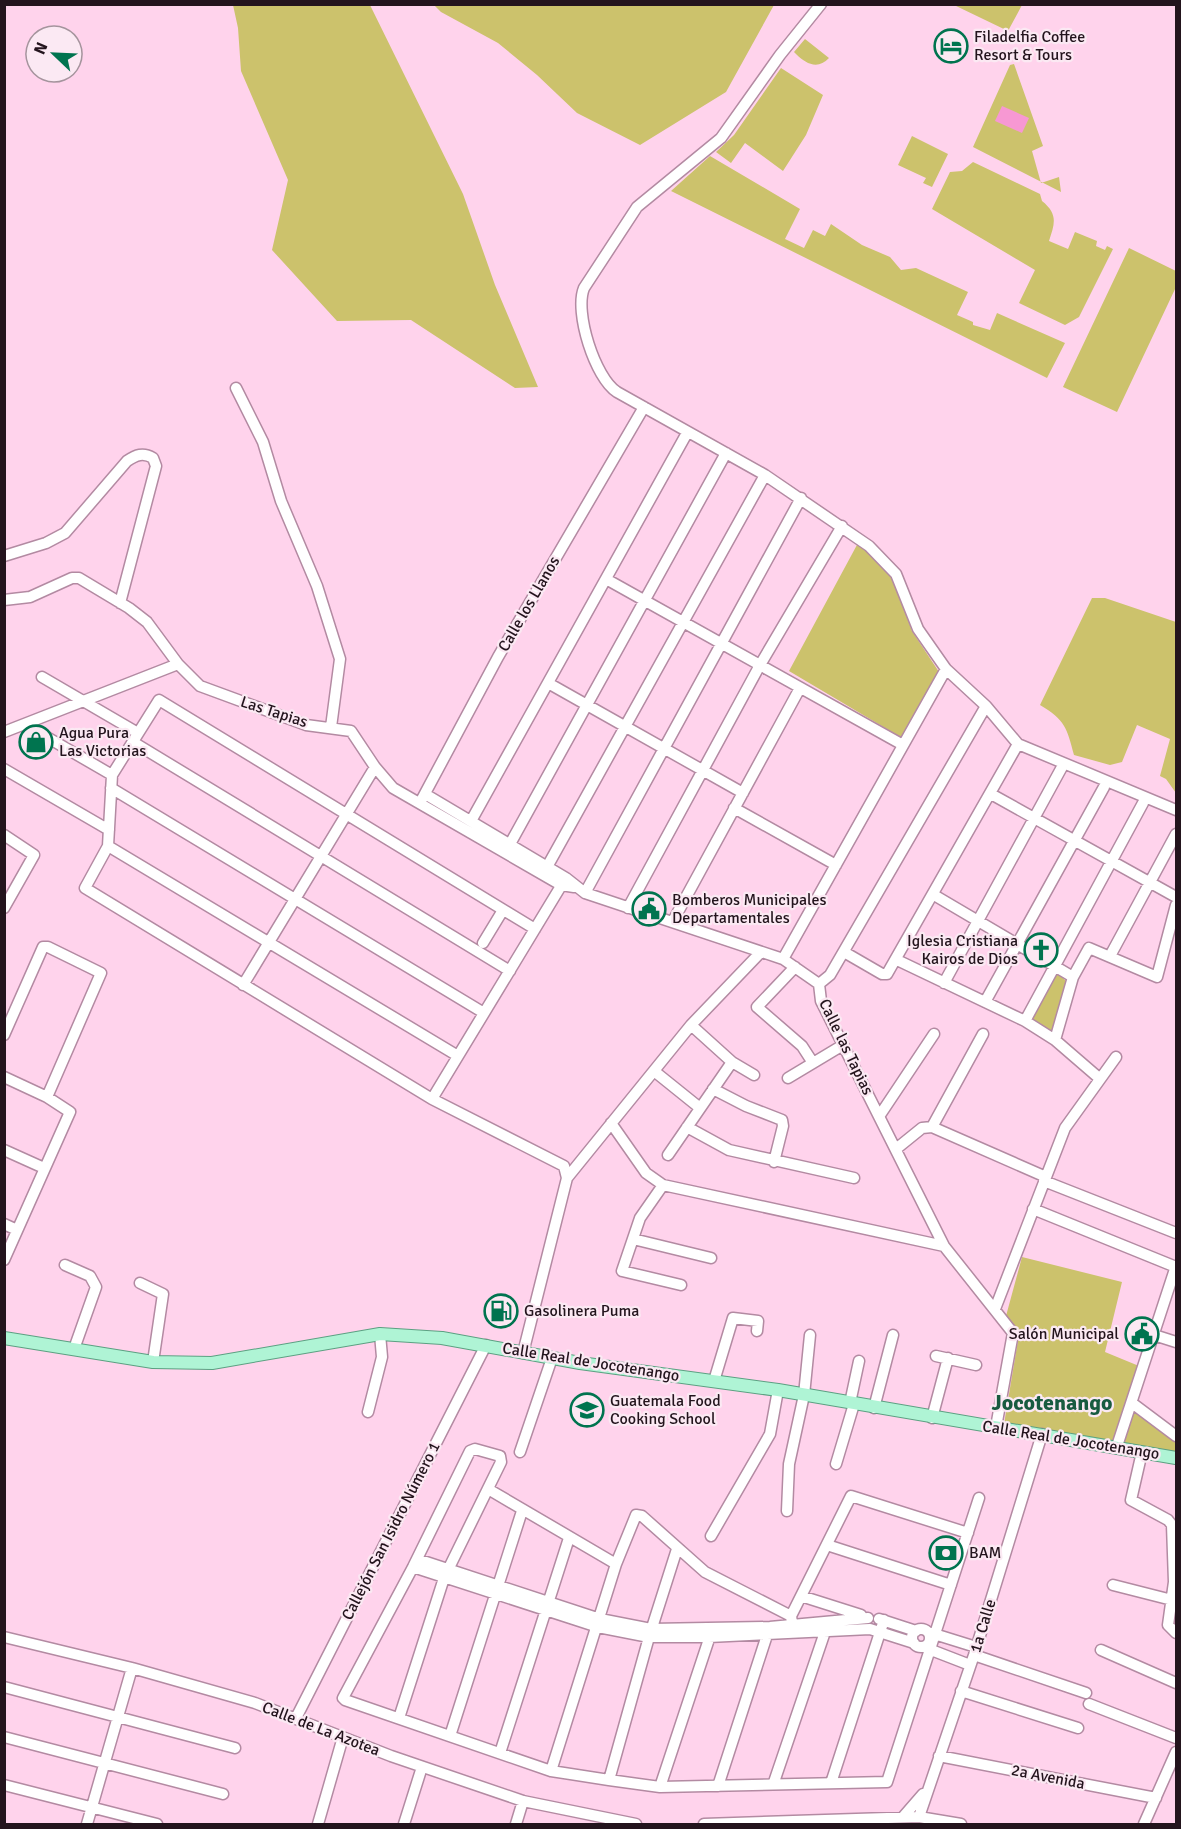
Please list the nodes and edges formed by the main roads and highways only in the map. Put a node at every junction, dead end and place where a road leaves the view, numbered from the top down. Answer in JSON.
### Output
{"nodes":[{"id":1,"x":4,"y":1338,"type":"edge"},
{"id":2,"x":1176,"y":1458,"type":"edge"}],
"edges":[{"from":1,"to":2,"type":"main road","name":"Calle Real de Jocotenango"}]}
